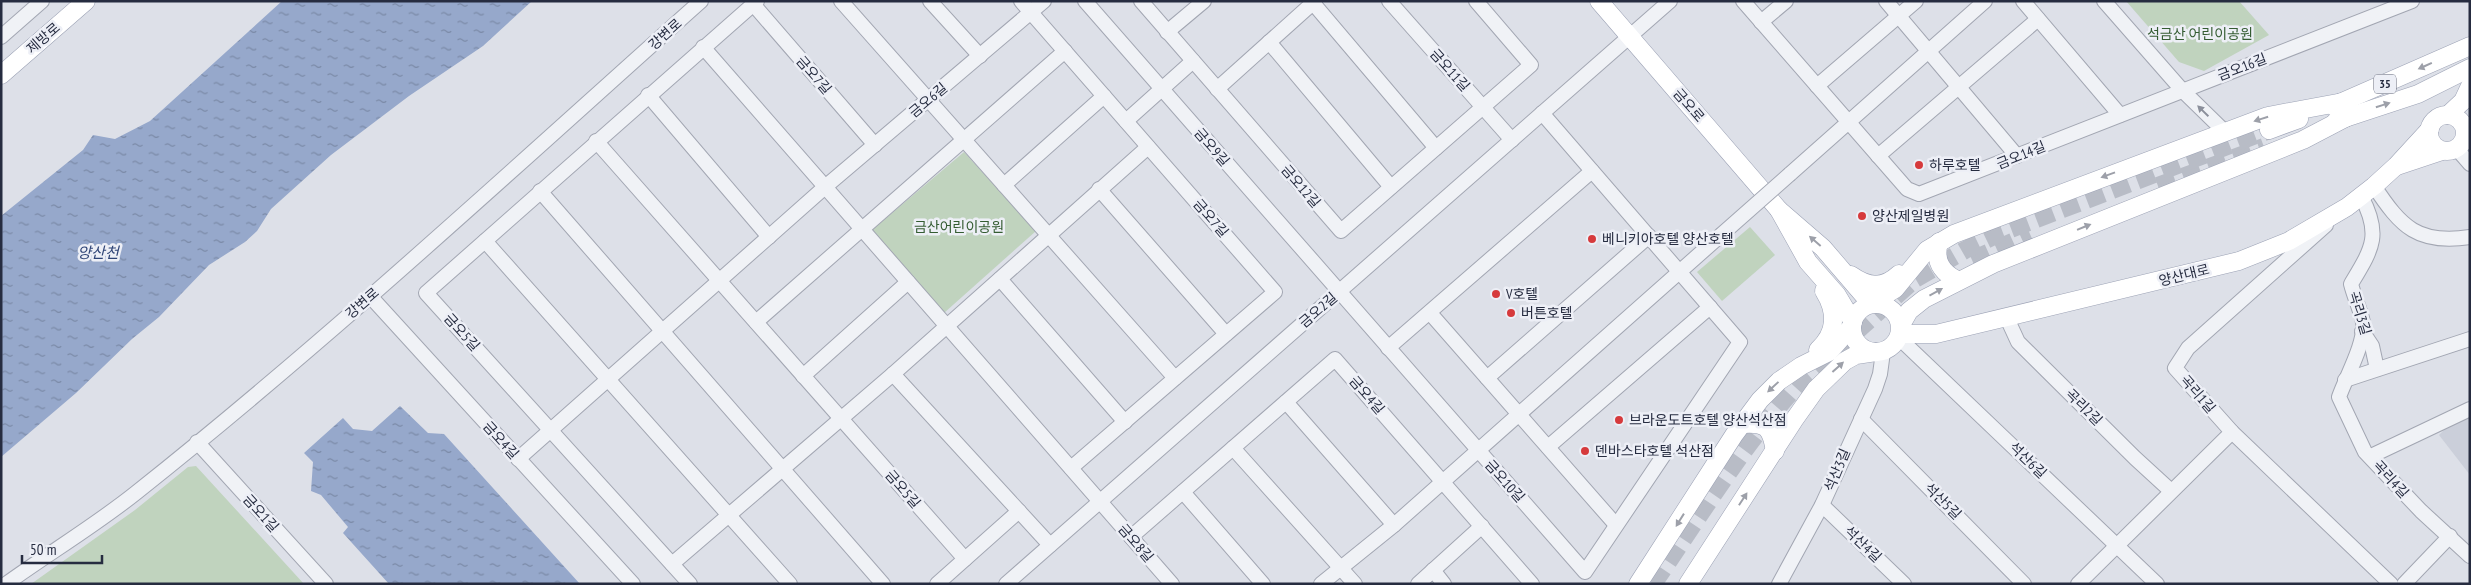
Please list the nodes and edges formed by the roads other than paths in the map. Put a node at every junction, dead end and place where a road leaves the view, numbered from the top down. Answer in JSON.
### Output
{"nodes":[{"id":1,"x":42,"y":1,"type":"edge"},
{"id":2,"x":86,"y":1,"type":"edge"},
{"id":3,"x":702,"y":1,"type":"edge"},
{"id":4,"x":841,"y":1,"type":"edge"},
{"id":5,"x":930,"y":1,"type":"edge"},
{"id":6,"x":1021,"y":1,"type":"edge"},
{"id":7,"x":1044,"y":1,"type":"edge"},
{"id":8,"x":1085,"y":1,"type":"edge"},
{"id":9,"x":1141,"y":1,"type":"edge"},
{"id":10,"x":1204,"y":1,"type":"edge"},
{"id":11,"x":1389,"y":1,"type":"edge"},
{"id":12,"x":1476,"y":1,"type":"edge"},
{"id":13,"x":1599,"y":1,"type":"edge"},
{"id":14,"x":1670,"y":1,"type":"edge"},
{"id":15,"x":1744,"y":1,"type":"edge"},
{"id":16,"x":1786,"y":1,"type":"edge"},
{"id":17,"x":1886,"y":1,"type":"edge"},
{"id":18,"x":1916,"y":1,"type":"edge"},
{"id":19,"x":1985,"y":1,"type":"edge"},
{"id":20,"x":2023,"y":1,"type":"edge"},
{"id":21,"x":2104,"y":1,"type":"edge"},
{"id":22,"x":2412,"y":1,"type":"edge"},
{"id":23,"x":1314,"y":2,"type":"edge"},
{"id":24,"x":755,"y":3,"type":"edge"},
{"id":25,"x":1031,"y":12,"type":"junction"},
{"id":26,"x":1898,"y":16,"type":"junction"},
{"id":27,"x":2038,"y":19,"type":"junction"},
{"id":28,"x":1761,"y":22,"type":"junction"},
{"id":29,"x":1168,"y":32,"type":"junction"},
{"id":30,"x":1629,"y":36,"type":"junction"},
{"id":31,"x":1,"y":37,"type":"edge"},
{"id":32,"x":1269,"y":42,"type":"junction"},
{"id":33,"x":2470,"y":46,"type":"edge"},
{"id":34,"x":702,"y":47,"type":"junction"},
{"id":35,"x":1065,"y":51,"type":"junction"},
{"id":36,"x":1928,"y":51,"type":"junction"},
{"id":37,"x":980,"y":56,"type":"junction"},
{"id":38,"x":1193,"y":61,"type":"junction"},
{"id":39,"x":2470,"y":68,"type":"edge"},
{"id":40,"x":1,"y":75,"type":"edge"},
{"id":41,"x":1817,"y":86,"type":"junction"},
{"id":42,"x":2470,"y":86,"type":"edge"},
{"id":43,"x":1958,"y":87,"type":"junction"},
{"id":44,"x":1162,"y":89,"type":"junction"},
{"id":45,"x":1217,"y":89,"type":"junction"},
{"id":46,"x":2182,"y":90,"type":"junction"},
{"id":47,"x":2418,"y":94,"type":"junction"},
{"id":48,"x":648,"y":95,"type":"junction"},
{"id":49,"x":1104,"y":96,"type":"junction"},
{"id":50,"x":928,"y":100,"type":"junction"},
{"id":51,"x":1483,"y":107,"type":"junction"},
{"id":52,"x":2345,"y":110,"type":"junction"},
{"id":53,"x":1542,"y":113,"type":"junction"},
{"id":54,"x":2120,"y":115,"type":"junction"},
{"id":55,"x":1126,"y":121,"type":"junction"},
{"id":56,"x":2438,"y":121,"type":"junction"},
{"id":57,"x":1848,"y":122,"type":"junction"},
{"id":58,"x":2224,"y":131,"type":"junction"},
{"id":59,"x":2272,"y":137,"type":"tunnel mouth"},
{"id":60,"x":964,"y":140,"type":"junction"},
{"id":61,"x":1512,"y":140,"type":"junction"},
{"id":62,"x":2459,"y":140,"type":"edge"},
{"id":63,"x":596,"y":141,"type":"junction"},
{"id":64,"x":875,"y":145,"type":"junction"},
{"id":65,"x":1148,"y":147,"type":"junction"},
{"id":66,"x":1436,"y":148,"type":"junction"},
{"id":67,"x":1878,"y":156,"type":"junction"},
{"id":68,"x":2017,"y":156,"type":"junction"},
{"id":69,"x":2470,"y":164,"type":"edge"},
{"id":70,"x":2396,"y":166,"type":"junction"},
{"id":71,"x":1592,"y":171,"type":"junction"},
{"id":72,"x":1004,"y":185,"type":"junction"},
{"id":73,"x":825,"y":187,"type":"junction"},
{"id":74,"x":1391,"y":187,"type":"junction"},
{"id":75,"x":1099,"y":189,"type":"junction"},
{"id":76,"x":540,"y":191,"type":"junction"},
{"id":77,"x":2367,"y":191,"type":"junction"},
{"id":78,"x":2347,"y":207,"type":"junction"},
{"id":79,"x":1779,"y":210,"type":"junction"},
{"id":80,"x":863,"y":230,"type":"junction"},
{"id":81,"x":1048,"y":235,"type":"junction"},
{"id":82,"x":1649,"y":236,"type":"junction"},
{"id":83,"x":769,"y":237,"type":"junction"},
{"id":84,"x":2470,"y":237,"type":"edge"},
{"id":85,"x":485,"y":240,"type":"junction"},
{"id":86,"x":1933,"y":246,"type":"junction"},
{"id":87,"x":1808,"y":262,"type":"junction"},
{"id":88,"x":1838,"y":266,"type":"junction"},
{"id":89,"x":1678,"y":271,"type":"junction"},
{"id":90,"x":1000,"y":279,"type":"junction"},
{"id":91,"x":1957,"y":280,"type":"junction"},
{"id":92,"x":720,"y":281,"type":"junction"},
{"id":93,"x":908,"y":282,"type":"junction"},
{"id":94,"x":1338,"y":292,"type":"junction"},
{"id":95,"x":370,"y":296,"type":"junction"},
{"id":96,"x":1872,"y":303,"type":"junction"},
{"id":97,"x":1710,"y":308,"type":"junction"},
{"id":98,"x":1430,"y":312,"type":"junction"},
{"id":99,"x":2006,"y":316,"type":"junction"},
{"id":100,"x":756,"y":322,"type":"junction"},
{"id":101,"x":1852,"y":324,"type":"junction"},
{"id":102,"x":946,"y":325,"type":"junction"},
{"id":103,"x":662,"y":331,"type":"junction"},
{"id":104,"x":2362,"y":331,"type":"junction"},
{"id":105,"x":1900,"y":332,"type":"junction"},
{"id":106,"x":1226,"y":334,"type":"junction"},
{"id":107,"x":2470,"y":339,"type":"edge"},
{"id":108,"x":1388,"y":348,"type":"junction"},
{"id":109,"x":1879,"y":352,"type":"junction"},
{"id":110,"x":1801,"y":366,"type":"junction"},
{"id":111,"x":2377,"y":369,"type":"junction"},
{"id":112,"x":893,"y":374,"type":"junction"},
{"id":113,"x":804,"y":376,"type":"junction"},
{"id":114,"x":1175,"y":378,"type":"junction"},
{"id":115,"x":1487,"y":378,"type":"junction"},
{"id":116,"x":608,"y":379,"type":"junction"},
{"id":117,"x":2345,"y":380,"type":"junction"},
{"id":118,"x":1286,"y":402,"type":"junction"},
{"id":119,"x":2470,"y":409,"type":"edge"},
{"id":120,"x":1518,"y":413,"type":"junction"},
{"id":121,"x":841,"y":418,"type":"junction"},
{"id":122,"x":1861,"y":419,"type":"junction"},
{"id":123,"x":1125,"y":422,"type":"junction"},
{"id":124,"x":1742,"y":424,"type":"junction"},
{"id":125,"x":550,"y":429,"type":"junction"},
{"id":126,"x":2232,"y":432,"type":"junction"},
{"id":127,"x":197,"y":442,"type":"junction"},
{"id":128,"x":1548,"y":447,"type":"junction"},
{"id":129,"x":1233,"y":448,"type":"junction"},
{"id":130,"x":1477,"y":450,"type":"junction"},
{"id":131,"x":1775,"y":451,"type":"junction"},
{"id":132,"x":2371,"y":456,"type":"junction"},
{"id":133,"x":518,"y":459,"type":"junction"},
{"id":134,"x":1071,"y":468,"type":"junction"},
{"id":135,"x":782,"y":469,"type":"junction"},
{"id":136,"x":1442,"y":481,"type":"junction"},
{"id":137,"x":2172,"y":491,"type":"junction"},
{"id":138,"x":1183,"y":492,"type":"junction"},
{"id":139,"x":1100,"y":501,"type":"junction"},
{"id":140,"x":1822,"y":505,"type":"junction"},
{"id":141,"x":1019,"y":511,"type":"junction"},
{"id":142,"x":729,"y":514,"type":"junction"},
{"id":143,"x":1394,"y":525,"type":"junction"},
{"id":144,"x":1616,"y":525,"type":"junction"},
{"id":145,"x":1482,"y":526,"type":"junction"},
{"id":146,"x":2450,"y":536,"type":"junction"},
{"id":147,"x":1131,"y":537,"type":"junction"},
{"id":148,"x":2116,"y":544,"type":"junction"},
{"id":149,"x":1050,"y":545,"type":"junction"},
{"id":150,"x":2470,"y":556,"type":"edge"},
{"id":151,"x":965,"y":559,"type":"junction"},
{"id":152,"x":672,"y":564,"type":"junction"},
{"id":153,"x":1340,"y":567,"type":"junction"},
{"id":154,"x":1433,"y":570,"type":"junction"},
{"id":155,"x":1896,"y":581,"type":"edge"},
{"id":156,"x":6,"y":584,"type":"edge"},
{"id":157,"x":326,"y":584,"type":"edge"},
{"id":158,"x":632,"y":584,"type":"edge"},
{"id":159,"x":690,"y":584,"type":"edge"},
{"id":160,"x":790,"y":584,"type":"edge"},
{"id":161,"x":883,"y":584,"type":"edge"},
{"id":162,"x":937,"y":584,"type":"edge"},
{"id":163,"x":1006,"y":584,"type":"edge"},
{"id":164,"x":1172,"y":584,"type":"edge"},
{"id":165,"x":1262,"y":584,"type":"edge"},
{"id":166,"x":1321,"y":584,"type":"edge"},
{"id":167,"x":1355,"y":584,"type":"edge"},
{"id":168,"x":1418,"y":584,"type":"edge"},
{"id":169,"x":1444,"y":584,"type":"edge"},
{"id":170,"x":1532,"y":584,"type":"edge"},
{"id":171,"x":1638,"y":584,"type":"edge"},
{"id":172,"x":1688,"y":584,"type":"edge"},
{"id":173,"x":1779,"y":584,"type":"edge"},
{"id":174,"x":2024,"y":584,"type":"edge"},
{"id":175,"x":2078,"y":584,"type":"edge"},
{"id":176,"x":2157,"y":584,"type":"edge"},
{"id":177,"x":2391,"y":584,"type":"edge"},
{"id":178,"x":2404,"y":584,"type":"edge"}],
"edges":[{"from":1,"to":31,"type":"street"},
{"from":2,"to":40,"type":"main road","name":"제방로"},
{"from":3,"to":95,"type":"street","name":"강변로"},
{"from":4,"to":50,"type":"street"},
{"from":5,"to":37,"type":"street"},
{"from":6,"to":25,"type":"street","name":"금오7길"},
{"from":7,"to":25,"type":"street","name":"금오6길"},
{"from":8,"to":44,"type":"street","name":"금오9길"},
{"from":9,"to":29,"type":"street","name":"금오12길"},
{"from":10,"to":29,"type":"street"},
{"from":11,"to":51,"type":"street","name":"금오11길"},
{"from":12,"to":51,"type":"street","name":"금오12길"},
{"from":13,"to":30,"type":"main road","name":"금오로"},
{"from":14,"to":30,"type":"street","name":"금오2길"},
{"from":15,"to":28,"type":"street","name":"금오14길"},
{"from":16,"to":28,"type":"street"},
{"from":17,"to":26,"type":"street"},
{"from":18,"to":26,"type":"street"},
{"from":19,"to":36,"type":"street"},
{"from":20,"to":27,"type":"street"},
{"from":21,"to":46,"type":"street"},
{"from":22,"to":46,"type":"street","name":"금오16길"},
{"from":23,"to":32,"type":"street"},
{"from":23,"to":66,"type":"street"},
{"from":24,"to":34,"type":"street","name":"금오7길"},
{"from":24,"to":64,"type":"street","name":"금오7길"},
{"from":25,"to":35,"type":"street","name":"금오7길"},
{"from":25,"to":37,"type":"street","name":"금오6길"},
{"from":26,"to":36,"type":"street"},
{"from":26,"to":41,"type":"street"},
{"from":27,"to":43,"type":"street"},
{"from":27,"to":54,"type":"street"},
{"from":28,"to":41,"type":"street","name":"금오14길"},
{"from":29,"to":38,"type":"street","name":"금오12길"},
{"from":30,"to":53,"type":"street","name":"금오2길"},
{"from":30,"to":79,"type":"main road","name":"금오로"},
{"from":32,"to":45,"type":"street"},
{"from":32,"to":74,"type":"street"},
{"from":33,"to":52,"type":"main road","number":"35","one_way":true},
{"from":34,"to":48,"type":"street","name":"금오5길"},
{"from":34,"to":73,"type":"street"},
{"from":35,"to":49,"type":"street","name":"금오7길"},
{"from":35,"to":60,"type":"street"},
{"from":36,"to":43,"type":"street"},
{"from":36,"to":57,"type":"street"},
{"from":37,"to":50,"type":"street","name":"금오6길"},
{"from":38,"to":44,"type":"street"},
{"from":38,"to":45,"type":"street","name":"금오12길"},
{"from":39,"to":47,"type":"main road","number":"35"},
{"from":41,"to":57,"type":"street","name":"금오14길"},
{"from":42,"to":56,"type":"main road","name":"양산대로"},
{"from":43,"to":67,"type":"street"},
{"from":43,"to":68,"type":"street"},
{"from":44,"to":55,"type":"street"},
{"from":44,"to":94,"type":"street","name":"금오9길"},
{"from":45,"to":74,"type":"street","name":"금오12길"},
{"from":46,"to":54,"type":"street","name":"금오14길"},
{"from":58,"to":46,"type":"street","one_way":true},
{"from":52,"to":47,"type":"main road","number":"35","one_way":true},
{"from":47,"to":56,"type":"main road"},
{"from":48,"to":63,"type":"street","name":"금오5길"},
{"from":48,"to":83,"type":"street"},
{"from":49,"to":55,"type":"street","name":"금오7길"},
{"from":49,"to":72,"type":"street"},
{"from":50,"to":60,"type":"street"},
{"from":50,"to":64,"type":"street","name":"금오6길"},
{"from":51,"to":61,"type":"street","name":"금오11길"},
{"from":51,"to":66,"type":"street","name":"금오12길"},
{"from":52,"to":58,"type":"main road","one_way":true},
{"from":52,"to":59,"type":"main road","number":"35"},
{"from":91,"to":52,"type":"main road","one_way":true},
{"from":53,"to":61,"type":"street","name":"금오2길"},
{"from":53,"to":71,"type":"street","name":"금오10길"},
{"from":54,"to":68,"type":"street","name":"금오14길"},
{"from":55,"to":65,"type":"street","name":"금오7길"},
{"from":56,"to":62,"type":"main road"},
{"from":56,"to":62,"type":"main road"},
{"from":56,"to":70,"type":"main road","name":"양산대로"},
{"from":57,"to":67,"type":"street","name":"금오14길"},
{"from":57,"to":89,"type":"street","bridge":true},
{"from":58,"to":86,"type":"main road","one_way":true},
{"from":60,"to":72,"type":"street"},
{"from":60,"to":80,"type":"street"},
{"from":61,"to":94,"type":"street","name":"금오2길"},
{"from":62,"to":69,"type":"street"},
{"from":62,"to":70,"type":"main road"},
{"from":63,"to":76,"type":"street","name":"금오5길"},
{"from":63,"to":92,"type":"street","name":"금오5길"},
{"from":64,"to":73,"type":"street","name":"금오6길"},
{"from":65,"to":75,"type":"street"},
{"from":65,"to":106,"type":"street","name":"금오7길"},
{"from":66,"to":74,"type":"street","name":"금오12길"},
{"from":67,"to":68,"type":"street","name":"금오14길"},
{"from":70,"to":77,"type":"main road","name":"양산대로"},
{"from":71,"to":82,"type":"street","name":"금오10길"},
{"from":71,"to":98,"type":"street"},
{"from":72,"to":81,"type":"street"},
{"from":73,"to":80,"type":"street"},
{"from":73,"to":83,"type":"street"},
{"from":75,"to":81,"type":"street"},
{"from":75,"to":106,"type":"street"},
{"from":76,"to":85,"type":"street","name":"금오5길"},
{"from":76,"to":103,"type":"street"},
{"from":77,"to":78,"type":"main road","name":"양산대로"},
{"from":77,"to":84,"type":"street"},
{"from":77,"to":104,"type":"street","name":"곡리3길"},
{"from":78,"to":99,"type":"main road","name":"양산대로"},
{"from":78,"to":126,"type":"street","name":"곡리1길"},
{"from":79,"to":87,"type":"main road","name":"금오로"},
{"from":88,"to":79,"type":"main road","name":"금오로","one_way":true},
{"from":80,"to":93,"type":"street"},
{"from":80,"to":100,"type":"street"},
{"from":81,"to":90,"type":"street"},
{"from":81,"to":114,"type":"street"},
{"from":82,"to":89,"type":"street","name":"금오10길"},
{"from":82,"to":115,"type":"street"},
{"from":83,"to":92,"type":"street"},
{"from":85,"to":116,"type":"street"},
{"from":85,"to":125,"type":"street","name":"금오5길"},
{"from":86,"to":88,"type":"main road"},
{"from":86,"to":91,"type":"main road"},
{"from":86,"to":96,"type":"main road"},
{"from":87,"to":101,"type":"main road","name":"금오로"},
{"from":87,"to":110,"type":"main road"},
{"from":88,"to":96,"type":"main road","name":"금오로"},
{"from":89,"to":97,"type":"street","name":"금오10길"},
{"from":89,"to":120,"type":"street"},
{"from":90,"to":102,"type":"street"},
{"from":90,"to":123,"type":"street"},
{"from":105,"to":91,"type":"main road","one_way":true},
{"from":92,"to":100,"type":"street","name":"금오5길"},
{"from":92,"to":103,"type":"street"},
{"from":93,"to":102,"type":"street"},
{"from":93,"to":113,"type":"street"},
{"from":94,"to":108,"type":"street","name":"금오10길"},
{"from":94,"to":139,"type":"street","name":"금오2길"},
{"from":95,"to":127,"type":"street","name":"강변로"},
{"from":95,"to":133,"type":"street","name":"금오4길"},
{"from":96,"to":101,"type":"main road"},
{"from":96,"to":105,"type":"main road"},
{"from":97,"to":128,"type":"street"},
{"from":97,"to":144,"type":"street","name":"금오10길"},
{"from":98,"to":108,"type":"street"},
{"from":98,"to":115,"type":"street"},
{"from":99,"to":105,"type":"main road","name":"양산대로"},
{"from":99,"to":137,"type":"street","name":"곡리2길"},
{"from":100,"to":113,"type":"street","name":"금오5길"},
{"from":101,"to":109,"type":"main road"},
{"from":101,"to":110,"type":"main road"},
{"from":102,"to":112,"type":"street"},
{"from":102,"to":134,"type":"street"},
{"from":103,"to":116,"type":"street"},
{"from":103,"to":135,"type":"street"},
{"from":104,"to":111,"type":"street","name":"곡리3길"},
{"from":104,"to":117,"type":"street"},
{"from":105,"to":109,"type":"main road"},
{"from":105,"to":148,"type":"street","name":"석산6길"},
{"from":106,"to":114,"type":"street","name":"금오7길"},
{"from":107,"to":111,"type":"street"},
{"from":108,"to":130,"type":"street","name":"금오10길"},
{"from":109,"to":122,"type":"street","name":"석산3길"},
{"from":131,"to":109,"type":"main road","one_way":true},
{"from":110,"to":124,"type":"main road","one_way":true},
{"from":111,"to":117,"type":"street"},
{"from":112,"to":121,"type":"street"},
{"from":112,"to":141,"type":"street"},
{"from":113,"to":121,"type":"street","name":"금오5길"},
{"from":114,"to":123,"type":"street","name":"금오7길"},
{"from":115,"to":120,"type":"street"},
{"from":116,"to":125,"type":"street"},
{"from":116,"to":142,"type":"street"},
{"from":117,"to":132,"type":"street"},
{"from":118,"to":129,"type":"street","name":"금오4길"},
{"from":118,"to":136,"type":"street","name":"금오4길"},
{"from":118,"to":143,"type":"street"},
{"from":119,"to":132,"type":"street","name":"곡리4길"},
{"from":120,"to":128,"type":"street"},
{"from":120,"to":130,"type":"street"},
{"from":121,"to":135,"type":"street"},
{"from":121,"to":151,"type":"street","name":"금오5길"},
{"from":122,"to":140,"type":"street","name":"석산3길"},
{"from":122,"to":174,"type":"street","name":"석산5길"},
{"from":123,"to":134,"type":"street","name":"금오7길"},
{"from":124,"to":131,"type":"main road"},
{"from":124,"to":171,"type":"main road","one_way":true},
{"from":125,"to":133,"type":"street"},
{"from":125,"to":152,"type":"street","name":"금오5길"},
{"from":126,"to":137,"type":"street"},
{"from":126,"to":177,"type":"street","name":"곡리1길"},
{"from":127,"to":156,"type":"street","name":"강변로"},
{"from":127,"to":157,"type":"street","name":"금오1길"},
{"from":128,"to":144,"type":"street"},
{"from":129,"to":138,"type":"street","name":"금오4길"},
{"from":129,"to":153,"type":"street"},
{"from":130,"to":136,"type":"street"},
{"from":130,"to":144,"type":"street","name":"금오10길"},
{"from":172,"to":131,"type":"main road","one_way":true},
{"from":132,"to":146,"type":"street","name":"곡리4길"},
{"from":133,"to":158,"type":"street","name":"금오4길"},
{"from":134,"to":139,"type":"street"},
{"from":135,"to":142,"type":"street"},
{"from":135,"to":161,"type":"street"},
{"from":136,"to":143,"type":"street"},
{"from":136,"to":145,"type":"street","name":"금오4길"},
{"from":137,"to":148,"type":"street"},
{"from":138,"to":147,"type":"street","name":"금오4길"},
{"from":138,"to":165,"type":"street"},
{"from":139,"to":147,"type":"street","name":"금오8길"},
{"from":139,"to":149,"type":"street","name":"금오2길"},
{"from":140,"to":155,"type":"street","name":"석산4길"},
{"from":140,"to":173,"type":"street","name":"석산3길"},
{"from":141,"to":149,"type":"street"},
{"from":141,"to":151,"type":"street"},
{"from":142,"to":152,"type":"street"},
{"from":142,"to":160,"type":"street"},
{"from":143,"to":153,"type":"street"},
{"from":145,"to":154,"type":"street"},
{"from":145,"to":170,"type":"street","name":"금오4길"},
{"from":146,"to":150,"type":"street","name":"곡리4길"},
{"from":146,"to":178,"type":"street"},
{"from":147,"to":164,"type":"street","name":"금오8길"},
{"from":148,"to":175,"type":"street"},
{"from":148,"to":176,"type":"street","name":"석산6길"},
{"from":149,"to":163,"type":"street","name":"금오2길"},
{"from":151,"to":162,"type":"street"},
{"from":152,"to":159,"type":"street","name":"금오5길"},
{"from":153,"to":166,"type":"street"},
{"from":153,"to":167,"type":"street"},
{"from":154,"to":168,"type":"street"},
{"from":154,"to":169,"type":"street"}]}
